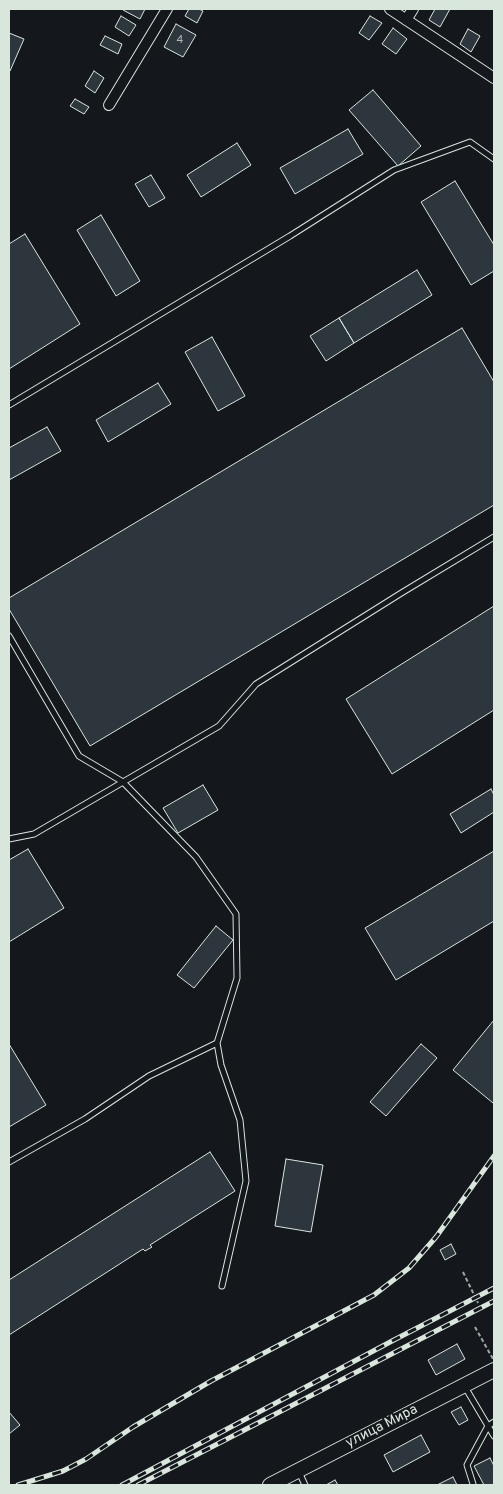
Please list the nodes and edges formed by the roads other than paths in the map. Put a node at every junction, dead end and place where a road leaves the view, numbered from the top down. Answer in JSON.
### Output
{"nodes":[{"id":1,"x":167,"y":9,"type":"edge"},
{"id":2,"x":390,"y":9,"type":"edge"},
{"id":3,"x":413,"y":9,"type":"edge"},
{"id":4,"x":406,"y":20,"type":"junction"},
{"id":5,"x":494,"y":78,"type":"edge"},
{"id":6,"x":109,"y":105,"type":"dead end"},
{"id":7,"x":494,"y":159,"type":"edge"},
{"id":8,"x":9,"y":406,"type":"edge"},
{"id":9,"x":494,"y":537,"type":"edge"},
{"id":10,"x":9,"y":636,"type":"edge"},
{"id":11,"x":123,"y":782,"type":"junction"},
{"id":12,"x":9,"y":839,"type":"edge"},
{"id":13,"x":217,"y":1043,"type":"junction"},
{"id":14,"x":9,"y":1162,"type":"edge"},
{"id":15,"x":222,"y":1286,"type":"dead end"},
{"id":16,"x":494,"y":1370,"type":"edge"},
{"id":17,"x":464,"y":1385,"type":"junction"},
{"id":18,"x":494,"y":1422,"type":"edge"},
{"id":19,"x":488,"y":1426,"type":"junction"},
{"id":20,"x":494,"y":1436,"type":"edge"},
{"id":21,"x":298,"y":1470,"type":"junction"},
{"id":22,"x":473,"y":1484,"type":"edge"},
{"id":23,"x":270,"y":1485,"type":"edge"},
{"id":24,"x":305,"y":1485,"type":"edge"}],
"edges":[{"from":1,"to":6,"type":"street"},
{"from":2,"to":4,"type":"street"},
{"from":3,"to":4,"type":"street"},
{"from":4,"to":5,"type":"street"},
{"from":7,"to":8,"type":"lane"},
{"from":9,"to":11,"type":"lane"},
{"from":10,"to":11,"type":"lane"},
{"from":11,"to":12,"type":"lane"},
{"from":11,"to":13,"type":"lane"},
{"from":13,"to":14,"type":"lane"},
{"from":13,"to":15,"type":"lane"},
{"from":16,"to":17,"type":"street","name":"улица Мира"},
{"from":17,"to":19,"type":"lane"},
{"from":17,"to":21,"type":"street","name":"улица Мира"},
{"from":18,"to":19,"type":"lane"},
{"from":19,"to":20,"type":"lane"},
{"from":19,"to":22,"type":"lane"},
{"from":21,"to":23,"type":"street","name":"улица Мира"},
{"from":21,"to":24,"type":"lane"}]}
